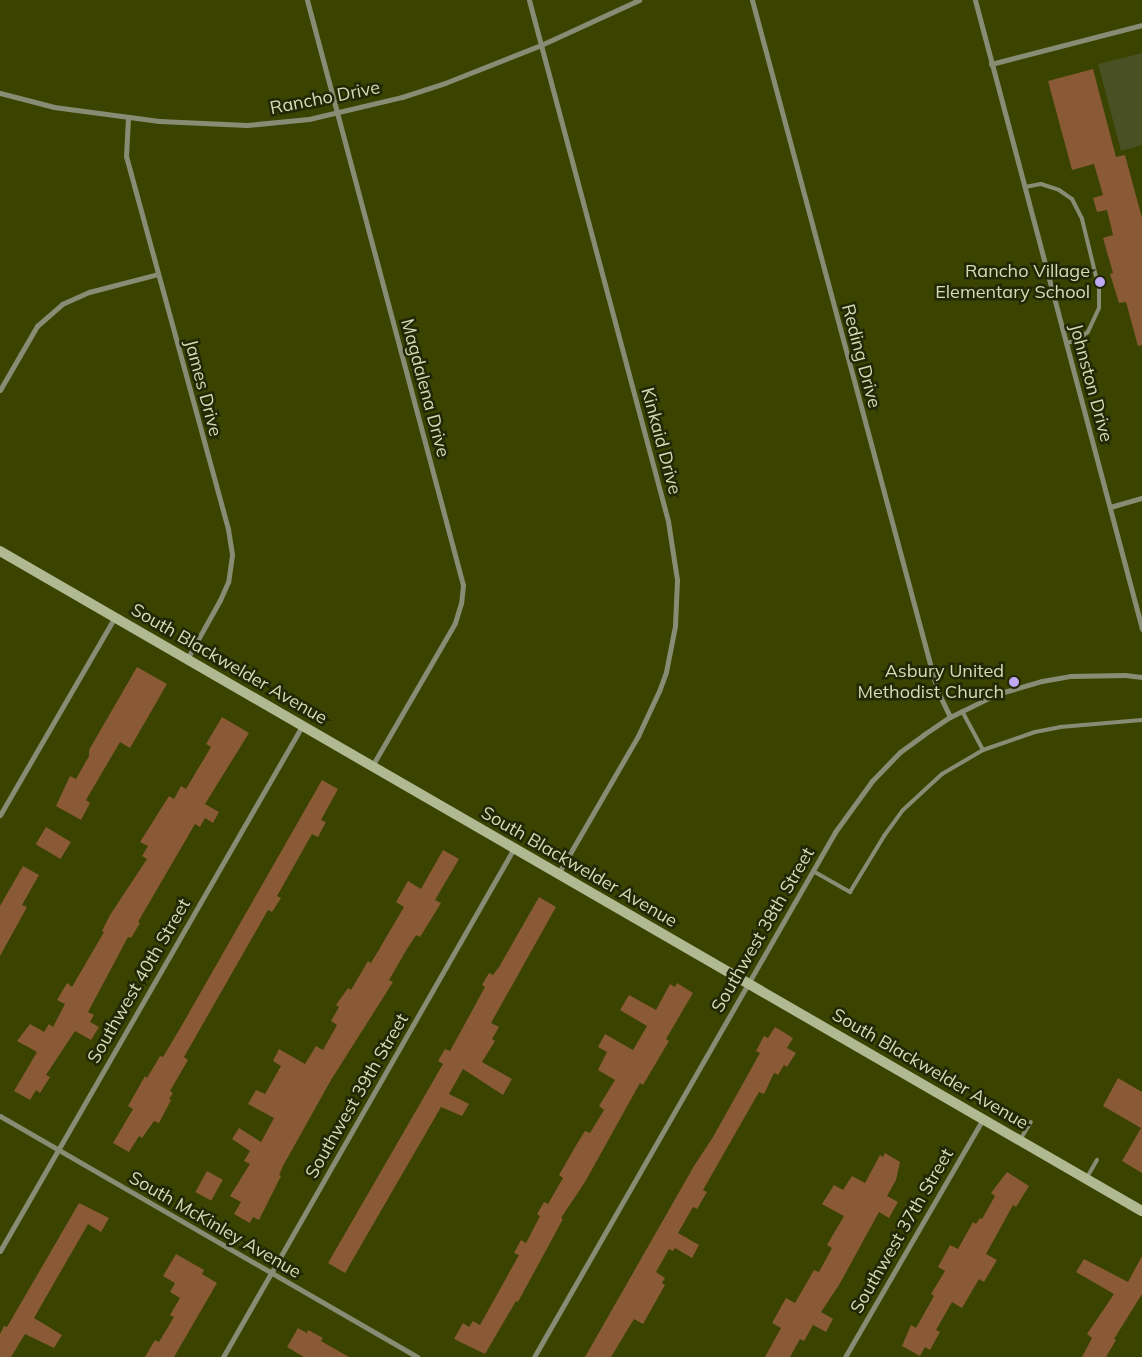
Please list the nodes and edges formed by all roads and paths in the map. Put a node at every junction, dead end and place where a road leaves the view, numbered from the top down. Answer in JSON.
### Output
{"nodes":[{"id":1,"x":307,"y":0,"type":"edge"},
{"id":2,"x":529,"y":0,"type":"edge"},
{"id":3,"x":639,"y":0,"type":"edge"},
{"id":4,"x":752,"y":0,"type":"edge"},
{"id":5,"x":974,"y":0,"type":"edge"},
{"id":6,"x":1142,"y":25,"type":"edge"},
{"id":7,"x":541,"y":45,"type":"junction"},
{"id":8,"x":991,"y":64,"type":"junction"},
{"id":9,"x":0,"y":94,"type":"edge"},
{"id":10,"x":337,"y":113,"type":"junction"},
{"id":11,"x":128,"y":118,"type":"junction"},
{"id":12,"x":1025,"y":187,"type":"junction"},
{"id":13,"x":158,"y":274,"type":"junction"},
{"id":14,"x":1066,"y":343,"type":"junction"},
{"id":15,"x":0,"y":390,"type":"edge"},
{"id":16,"x":1142,"y":498,"type":"edge"},
{"id":17,"x":1110,"y":507,"type":"junction"},
{"id":18,"x":0,"y":551,"type":"edge"},
{"id":19,"x":115,"y":617,"type":"junction"},
{"id":20,"x":1142,"y":629,"type":"edge"},
{"id":21,"x":187,"y":659,"type":"junction"},
{"id":22,"x":1142,"y":677,"type":"edge"},
{"id":23,"x":962,"y":711,"type":"junction"},
{"id":24,"x":950,"y":717,"type":"junction"},
{"id":25,"x":1142,"y":720,"type":"edge"},
{"id":26,"x":302,"y":726,"type":"junction"},
{"id":27,"x":983,"y":750,"type":"junction"},
{"id":28,"x":372,"y":766,"type":"junction"},
{"id":29,"x":0,"y":815,"type":"edge"},
{"id":30,"x":514,"y":848,"type":"junction"},
{"id":31,"x":812,"y":870,"type":"junction"},
{"id":32,"x":558,"y":874,"type":"junction"},
{"id":33,"x":749,"y":983,"type":"junction"},
{"id":34,"x":0,"y":1116,"type":"edge"},
{"id":35,"x":983,"y":1119,"type":"junction"},
{"id":36,"x":1031,"y":1122,"type":"dead end"},
{"id":37,"x":1020,"y":1140,"type":"junction"},
{"id":38,"x":58,"y":1150,"type":"junction"},
{"id":39,"x":1097,"y":1160,"type":"dead end"},
{"id":40,"x":1086,"y":1179,"type":"junction"},
{"id":41,"x":1142,"y":1211,"type":"edge"},
{"id":42,"x":0,"y":1251,"type":"edge"},
{"id":43,"x":272,"y":1273,"type":"junction"},
{"id":44,"x":223,"y":1357,"type":"edge"},
{"id":45,"x":417,"y":1357,"type":"edge"},
{"id":46,"x":534,"y":1357,"type":"edge"},
{"id":47,"x":845,"y":1357,"type":"edge"}],
"edges":[{"from":1,"to":10,"type":"street","name":"Magdalena Drive"},
{"from":2,"to":7,"type":"street","name":"Kinkaid Drive"},
{"from":3,"to":7,"type":"street","name":"Rancho Drive"},
{"from":4,"to":24,"type":"street","name":"Reding Drive"},
{"from":5,"to":8,"type":"street","name":"Johnston Drive"},
{"from":6,"to":8,"type":"street"},
{"from":7,"to":10,"type":"street","name":"Rancho Drive"},
{"from":7,"to":32,"type":"street","name":"Kinkaid Drive"},
{"from":8,"to":12,"type":"street","name":"Johnston Drive"},
{"from":9,"to":11,"type":"street","name":"Rancho Drive"},
{"from":10,"to":11,"type":"street","name":"Rancho Drive"},
{"from":10,"to":28,"type":"street","name":"Magdalena Drive"},
{"from":11,"to":13,"type":"street","name":"James Drive"},
{"from":12,"to":14,"type":"street","name":"Johnston Drive"},
{"from":12,"to":14,"type":"lane"},
{"from":13,"to":15,"type":"street"},
{"from":13,"to":21,"type":"street","name":"James Drive"},
{"from":14,"to":17,"type":"street","name":"Johnston Drive"},
{"from":16,"to":17,"type":"street"},
{"from":17,"to":20,"type":"street","name":"Johnston Drive"},
{"from":18,"to":19,"type":"street","name":"South Blackwelder Avenue"},
{"from":19,"to":21,"type":"street","name":"South Blackwelder Avenue"},
{"from":19,"to":29,"type":"street"},
{"from":21,"to":26,"type":"street","name":"South Blackwelder Avenue"},
{"from":22,"to":23,"type":"street","name":"Southwest 38th Street"},
{"from":23,"to":24,"type":"street","name":"Southwest 38th Street"},
{"from":23,"to":27,"type":"lane"},
{"from":24,"to":31,"type":"street","name":"Southwest 38th Street"},
{"from":25,"to":27,"type":"lane"},
{"from":26,"to":28,"type":"street","name":"South Blackwelder Avenue"},
{"from":26,"to":38,"type":"street","name":"Southwest 40th Street"},
{"from":27,"to":31,"type":"lane"},
{"from":28,"to":30,"type":"street","name":"South Blackwelder Avenue"},
{"from":30,"to":32,"type":"street","name":"South Blackwelder Avenue"},
{"from":30,"to":43,"type":"street","name":"Southwest 39th Street"},
{"from":31,"to":33,"type":"street","name":"Southwest 38th Street"},
{"from":32,"to":33,"type":"street","name":"South Blackwelder Avenue"},
{"from":33,"to":35,"type":"street","name":"South Blackwelder Avenue"},
{"from":33,"to":46,"type":"street","name":"Southwest 38th Street"},
{"from":34,"to":38,"type":"street","name":"South McKinley Avenue"},
{"from":35,"to":37,"type":"street","name":"South Blackwelder Avenue"},
{"from":35,"to":47,"type":"street","name":"Southwest 37th Street"},
{"from":36,"to":37,"type":"lane"},
{"from":37,"to":40,"type":"street","name":"South Blackwelder Avenue"},
{"from":38,"to":42,"type":"street","name":"Southwest 40th Street"},
{"from":38,"to":43,"type":"street","name":"South McKinley Avenue"},
{"from":39,"to":40,"type":"lane"},
{"from":40,"to":41,"type":"street","name":"South Blackwelder Avenue"},
{"from":43,"to":44,"type":"street","name":"Southwest 39th Street"},
{"from":43,"to":45,"type":"street","name":"South McKinley Avenue"}]}
